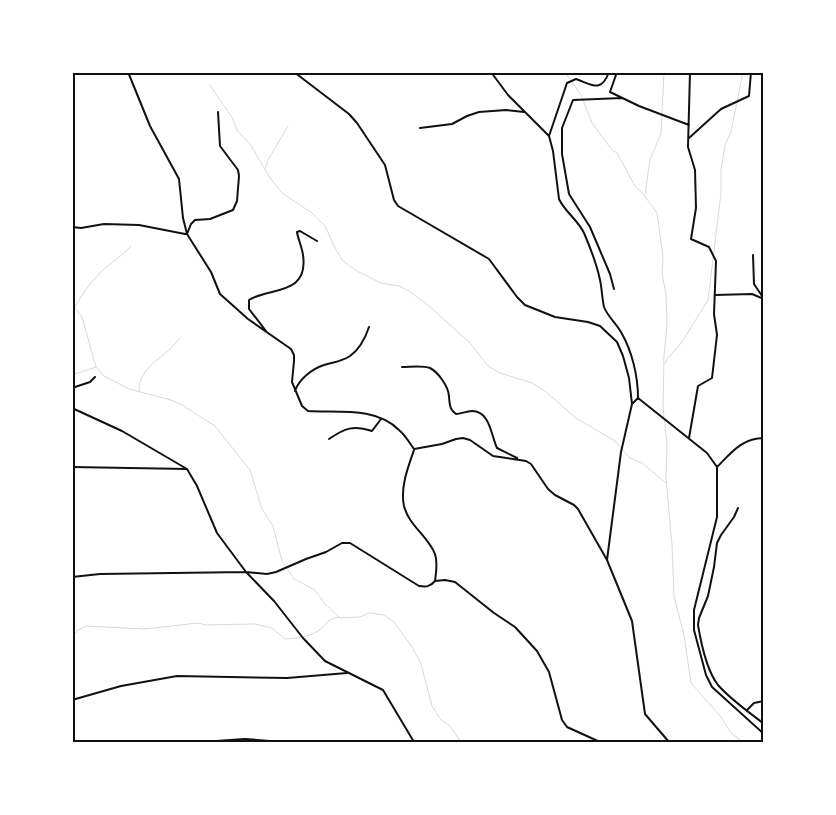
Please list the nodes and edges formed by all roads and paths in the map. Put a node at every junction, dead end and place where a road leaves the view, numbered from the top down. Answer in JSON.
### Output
{"nodes":[{"id":1,"x":294,"y":72,"type":"edge"},
{"id":2,"x":491,"y":72,"type":"edge"},
{"id":3,"x":609,"y":72,"type":"edge"},
{"id":4,"x":617,"y":72,"type":"edge"},
{"id":5,"x":690,"y":72,"type":"edge"},
{"id":6,"x":751,"y":72,"type":"edge"},
{"id":7,"x":128,"y":73,"type":"edge"},
{"id":8,"x":622,"y":98,"type":"junction"},
{"id":9,"x":218,"y":112,"type":"dead end"},
{"id":10,"x":524,"y":112,"type":"junction"},
{"id":11,"x":689,"y":125,"type":"junction"},
{"id":12,"x":420,"y":128,"type":"dead end"},
{"id":13,"x":548,"y":136,"type":"junction"},
{"id":14,"x":688,"y":138,"type":"junction"},
{"id":15,"x":72,"y":227,"type":"edge"},
{"id":16,"x":187,"y":234,"type":"junction"},
{"id":17,"x":318,"y":241,"type":"dead end"},
{"id":18,"x":753,"y":255,"type":"dead end"},
{"id":19,"x":614,"y":288,"type":"dead end"},
{"id":20,"x":715,"y":295,"type":"junction"},
{"id":21,"x":764,"y":299,"type":"edge"},
{"id":22,"x":369,"y":327,"type":"dead end"},
{"id":23,"x":268,"y":333,"type":"junction"},
{"id":24,"x":402,"y":368,"type":"dead end"},
{"id":25,"x":95,"y":376,"type":"dead end"},
{"id":26,"x":72,"y":388,"type":"edge"},
{"id":27,"x":295,"y":391,"type":"junction"},
{"id":28,"x":638,"y":398,"type":"junction"},
{"id":29,"x":632,"y":404,"type":"junction"},
{"id":30,"x":72,"y":408,"type":"edge"},
{"id":31,"x":381,"y":419,"type":"junction"},
{"id":32,"x":689,"y":438,"type":"junction"},
{"id":33,"x":764,"y":438,"type":"edge"},
{"id":34,"x":329,"y":439,"type":"dead end"},
{"id":35,"x":414,"y":449,"type":"junction"},
{"id":36,"x":519,"y":460,"type":"junction"},
{"id":37,"x":717,"y":467,"type":"junction"},
{"id":38,"x":72,"y":468,"type":"edge"},
{"id":39,"x":187,"y":469,"type":"junction"},
{"id":40,"x":738,"y":508,"type":"dead end"},
{"id":41,"x":607,"y":560,"type":"junction"},
{"id":42,"x":246,"y":572,"type":"junction"},
{"id":43,"x":72,"y":577,"type":"edge"},
{"id":44,"x":435,"y":581,"type":"junction"},
{"id":45,"x":349,"y":673,"type":"junction"},
{"id":46,"x":72,"y":700,"type":"edge"},
{"id":47,"x":764,"y":701,"type":"edge"},
{"id":48,"x":748,"y":710,"type":"junction"},
{"id":49,"x":764,"y":724,"type":"edge"},
{"id":50,"x":764,"y":734,"type":"edge"},
{"id":51,"x":202,"y":742,"type":"edge"},
{"id":52,"x":283,"y":742,"type":"edge"},
{"id":53,"x":414,"y":742,"type":"edge"},
{"id":54,"x":600,"y":742,"type":"edge"},
{"id":55,"x":669,"y":742,"type":"edge"}],
"edges":[{"from":1,"to":29,"type":"street"},
{"from":2,"to":10,"type":"street"},
{"from":3,"to":13,"type":"street"},
{"from":4,"to":8,"type":"street"},
{"from":5,"to":11,"type":"street"},
{"from":6,"to":14,"type":"street"},
{"from":7,"to":16,"type":"street"},
{"from":8,"to":11,"type":"street"},
{"from":8,"to":19,"type":"street"},
{"from":9,"to":16,"type":"street"},
{"from":10,"to":12,"type":"street"},
{"from":10,"to":13,"type":"street"},
{"from":11,"to":14,"type":"street"},
{"from":13,"to":28,"type":"street"},
{"from":14,"to":20,"type":"street"},
{"from":15,"to":16,"type":"street"},
{"from":16,"to":23,"type":"street"},
{"from":17,"to":23,"type":"street"},
{"from":18,"to":21,"type":"street"},
{"from":20,"to":21,"type":"street"},
{"from":20,"to":32,"type":"street"},
{"from":22,"to":27,"type":"street"},
{"from":23,"to":27,"type":"street"},
{"from":24,"to":36,"type":"street"},
{"from":25,"to":26,"type":"street"},
{"from":27,"to":31,"type":"street"},
{"from":28,"to":29,"type":"street"},
{"from":28,"to":32,"type":"street"},
{"from":29,"to":41,"type":"street"},
{"from":30,"to":39,"type":"street"},
{"from":31,"to":34,"type":"street"},
{"from":31,"to":35,"type":"street"},
{"from":32,"to":37,"type":"street"},
{"from":33,"to":37,"type":"street"},
{"from":35,"to":36,"type":"street"},
{"from":35,"to":44,"type":"street"},
{"from":36,"to":41,"type":"street"},
{"from":37,"to":50,"type":"street"},
{"from":38,"to":39,"type":"street"},
{"from":39,"to":42,"type":"street"},
{"from":40,"to":48,"type":"street"},
{"from":41,"to":55,"type":"street"},
{"from":42,"to":43,"type":"street"},
{"from":42,"to":44,"type":"street"},
{"from":42,"to":45,"type":"street"},
{"from":44,"to":54,"type":"street"},
{"from":45,"to":46,"type":"street"},
{"from":45,"to":53,"type":"street"},
{"from":47,"to":48,"type":"street"},
{"from":48,"to":49,"type":"street"},
{"from":51,"to":52,"type":"street"}]}
